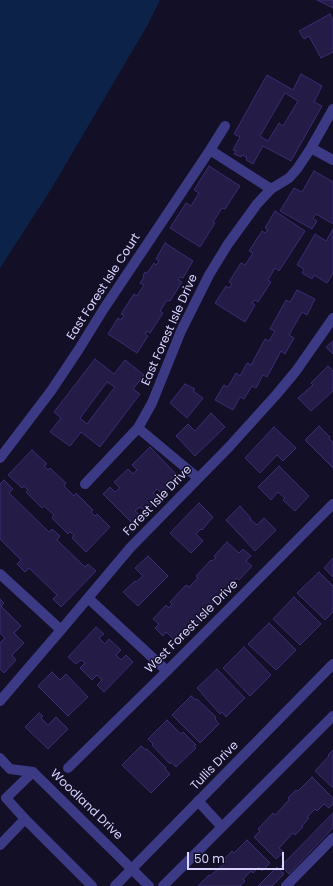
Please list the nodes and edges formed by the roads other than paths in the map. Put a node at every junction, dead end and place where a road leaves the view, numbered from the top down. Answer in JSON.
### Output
{"nodes":[{"id":1,"x":333,"y":109,"type":"edge"},
{"id":2,"x":225,"y":126,"type":"dead end"},
{"id":3,"x":312,"y":148,"type":"junction"},
{"id":4,"x":210,"y":150,"type":"junction"},
{"id":5,"x":333,"y":160,"type":"edge"},
{"id":6,"x":271,"y":190,"type":"junction"},
{"id":7,"x":333,"y":318,"type":"edge"},
{"id":8,"x":138,"y":428,"type":"junction"},
{"id":9,"x":0,"y":458,"type":"edge"},
{"id":10,"x":198,"y":478,"type":"junction"},
{"id":11,"x":85,"y":484,"type":"dead end"},
{"id":12,"x":333,"y":504,"type":"edge"},
{"id":13,"x":0,"y":574,"type":"edge"},
{"id":14,"x":88,"y":598,"type":"junction"},
{"id":15,"x":62,"y":630,"type":"junction"},
{"id":16,"x":333,"y":664,"type":"edge"},
{"id":17,"x":167,"y":670,"type":"junction"},
{"id":18,"x":0,"y":701,"type":"edge"},
{"id":19,"x":333,"y":716,"type":"edge"},
{"id":20,"x":0,"y":758,"type":"edge"},
{"id":21,"x":68,"y":768,"type":"dead end"},
{"id":22,"x":33,"y":772,"type":"junction"},
{"id":23,"x":3,"y":794,"type":"edge"},
{"id":24,"x":198,"y":801,"type":"junction"},
{"id":25,"x":25,"y":820,"type":"junction"},
{"id":26,"x":222,"y":827,"type":"junction"},
{"id":27,"x":333,"y":838,"type":"edge"},
{"id":28,"x":0,"y":845,"type":"edge"},
{"id":29,"x":132,"y":869,"type":"junction"},
{"id":30,"x":92,"y":886,"type":"edge"},
{"id":31,"x":115,"y":886,"type":"edge"},
{"id":32,"x":149,"y":886,"type":"edge"},
{"id":33,"x":163,"y":886,"type":"edge"},
{"id":34,"x":286,"y":886,"type":"edge"}],
"edges":[{"from":1,"to":3,"type":"street","name":"East Forest Isle Drive"},
{"from":2,"to":4,"type":"street","name":"East Forest Isle Court"},
{"from":3,"to":5,"type":"street"},
{"from":3,"to":6,"type":"street","name":"East Forest Isle Drive"},
{"from":4,"to":6,"type":"street"},
{"from":4,"to":9,"type":"street","name":"East Forest Isle Court"},
{"from":6,"to":8,"type":"street","name":"East Forest Isle Drive"},
{"from":7,"to":10,"type":"street","name":"Forest Isle Drive"},
{"from":8,"to":10,"type":"street"},
{"from":8,"to":11,"type":"street","name":"East Forest Isle Drive"},
{"from":10,"to":14,"type":"street","name":"Forest Isle Drive"},
{"from":12,"to":17,"type":"street","name":"West Forest Isle Drive"},
{"from":13,"to":15,"type":"street"},
{"from":14,"to":15,"type":"street","name":"Forest Isle Drive"},
{"from":14,"to":17,"type":"street"},
{"from":15,"to":18,"type":"street","name":"Forest Isle Drive"},
{"from":16,"to":24,"type":"street","name":"Tullis Drive"},
{"from":17,"to":21,"type":"street","name":"West Forest Isle Drive"},
{"from":19,"to":26,"type":"street"},
{"from":20,"to":22,"type":"street"},
{"from":22,"to":23,"type":"street","name":"Woodland Drive"},
{"from":22,"to":29,"type":"street","name":"Woodland Drive"},
{"from":23,"to":25,"type":"street","name":"Woodland Drive"},
{"from":24,"to":26,"type":"street"},
{"from":24,"to":29,"type":"street","name":"Tullis Drive"},
{"from":25,"to":28,"type":"street"},
{"from":25,"to":30,"type":"street","name":"Woodland Drive"},
{"from":26,"to":33,"type":"street"},
{"from":27,"to":34,"type":"street"},
{"from":29,"to":31,"type":"street","name":"Tullis Drive"},
{"from":29,"to":32,"type":"street","name":"Woodland Drive"}]}
